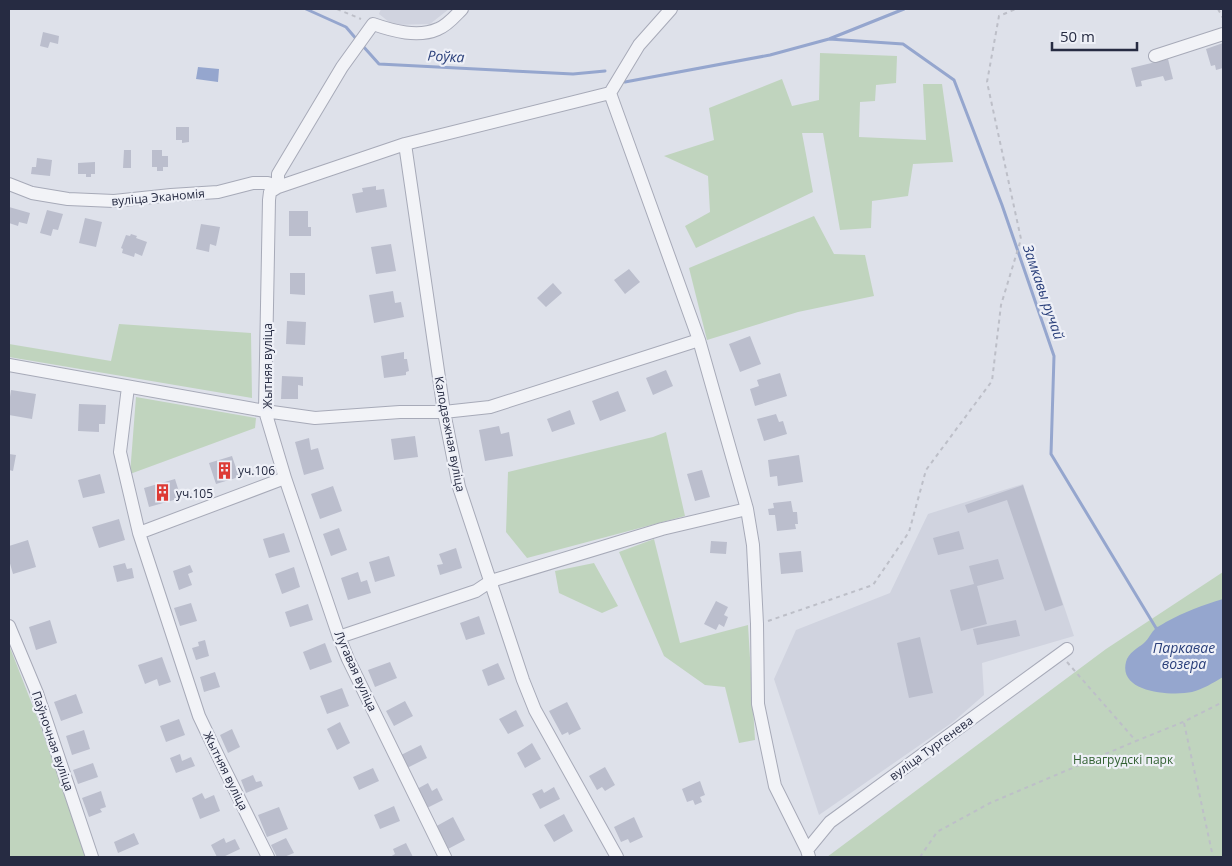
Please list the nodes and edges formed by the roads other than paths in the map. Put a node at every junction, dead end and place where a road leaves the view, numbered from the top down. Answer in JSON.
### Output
{"nodes":[{"id":1,"x":462,"y":9,"type":"edge"},
{"id":2,"x":671,"y":9,"type":"edge"},
{"id":3,"x":1223,"y":34,"type":"edge"},
{"id":4,"x":1155,"y":56,"type":"dead end"},
{"id":5,"x":610,"y":93,"type":"junction"},
{"id":6,"x":405,"y":144,"type":"junction"},
{"id":7,"x":9,"y":184,"type":"edge"},
{"id":8,"x":278,"y":187,"type":"junction"},
{"id":9,"x":699,"y":340,"type":"junction"},
{"id":10,"x":9,"y":366,"type":"edge"},
{"id":11,"x":128,"y":387,"type":"junction"},
{"id":12,"x":265,"y":411,"type":"junction"},
{"id":13,"x":444,"y":412,"type":"junction"},
{"id":14,"x":285,"y":478,"type":"junction"},
{"id":15,"x":747,"y":509,"type":"junction"},
{"id":16,"x":139,"y":533,"type":"junction"},
{"id":17,"x":491,"y":581,"type":"junction"},
{"id":18,"x":9,"y":626,"type":"edge"},
{"id":19,"x":339,"y":637,"type":"junction"},
{"id":20,"x":1064,"y":652,"type":"road end"},
{"id":21,"x":808,"y":854,"type":"edge"},
{"id":22,"x":92,"y":857,"type":"edge"},
{"id":23,"x":268,"y":857,"type":"edge"},
{"id":24,"x":445,"y":857,"type":"edge"},
{"id":25,"x":617,"y":857,"type":"edge"}],
"edges":[{"from":1,"to":8,"type":"street","name":"Жытняя вуліца"},
{"from":2,"to":5,"type":"street"},
{"from":3,"to":4,"type":"street"},
{"from":5,"to":6,"type":"street"},
{"from":5,"to":9,"type":"street"},
{"from":6,"to":8,"type":"street"},
{"from":6,"to":13,"type":"street","name":"Калодзежная вуліца"},
{"from":7,"to":8,"type":"street","name":"вуліца Эканомія"},
{"from":8,"to":12,"type":"street","name":"Жытняя вуліца"},
{"from":9,"to":13,"type":"street"},
{"from":9,"to":15,"type":"street"},
{"from":10,"to":11,"type":"street"},
{"from":11,"to":12,"type":"street"},
{"from":11,"to":16,"type":"street","name":"Жытняя вуліца"},
{"from":12,"to":13,"type":"street"},
{"from":12,"to":14,"type":"street","name":"Жытняя вуліца"},
{"from":13,"to":17,"type":"street","name":"Калодзежная вуліца"},
{"from":14,"to":16,"type":"street"},
{"from":14,"to":19,"type":"street","name":"Лугавая вуліца"},
{"from":15,"to":17,"type":"street"},
{"from":15,"to":21,"type":"street"},
{"from":16,"to":23,"type":"street","name":"Жытняя вуліца"},
{"from":17,"to":19,"type":"street"},
{"from":17,"to":25,"type":"street","name":"Калодзежная вуліца"},
{"from":18,"to":22,"type":"street","name":"Паўночная вуліца"},
{"from":19,"to":24,"type":"street","name":"Лугавая вуліца"},
{"from":20,"to":21,"type":"street","name":"вуліца Тургенева"}]}
